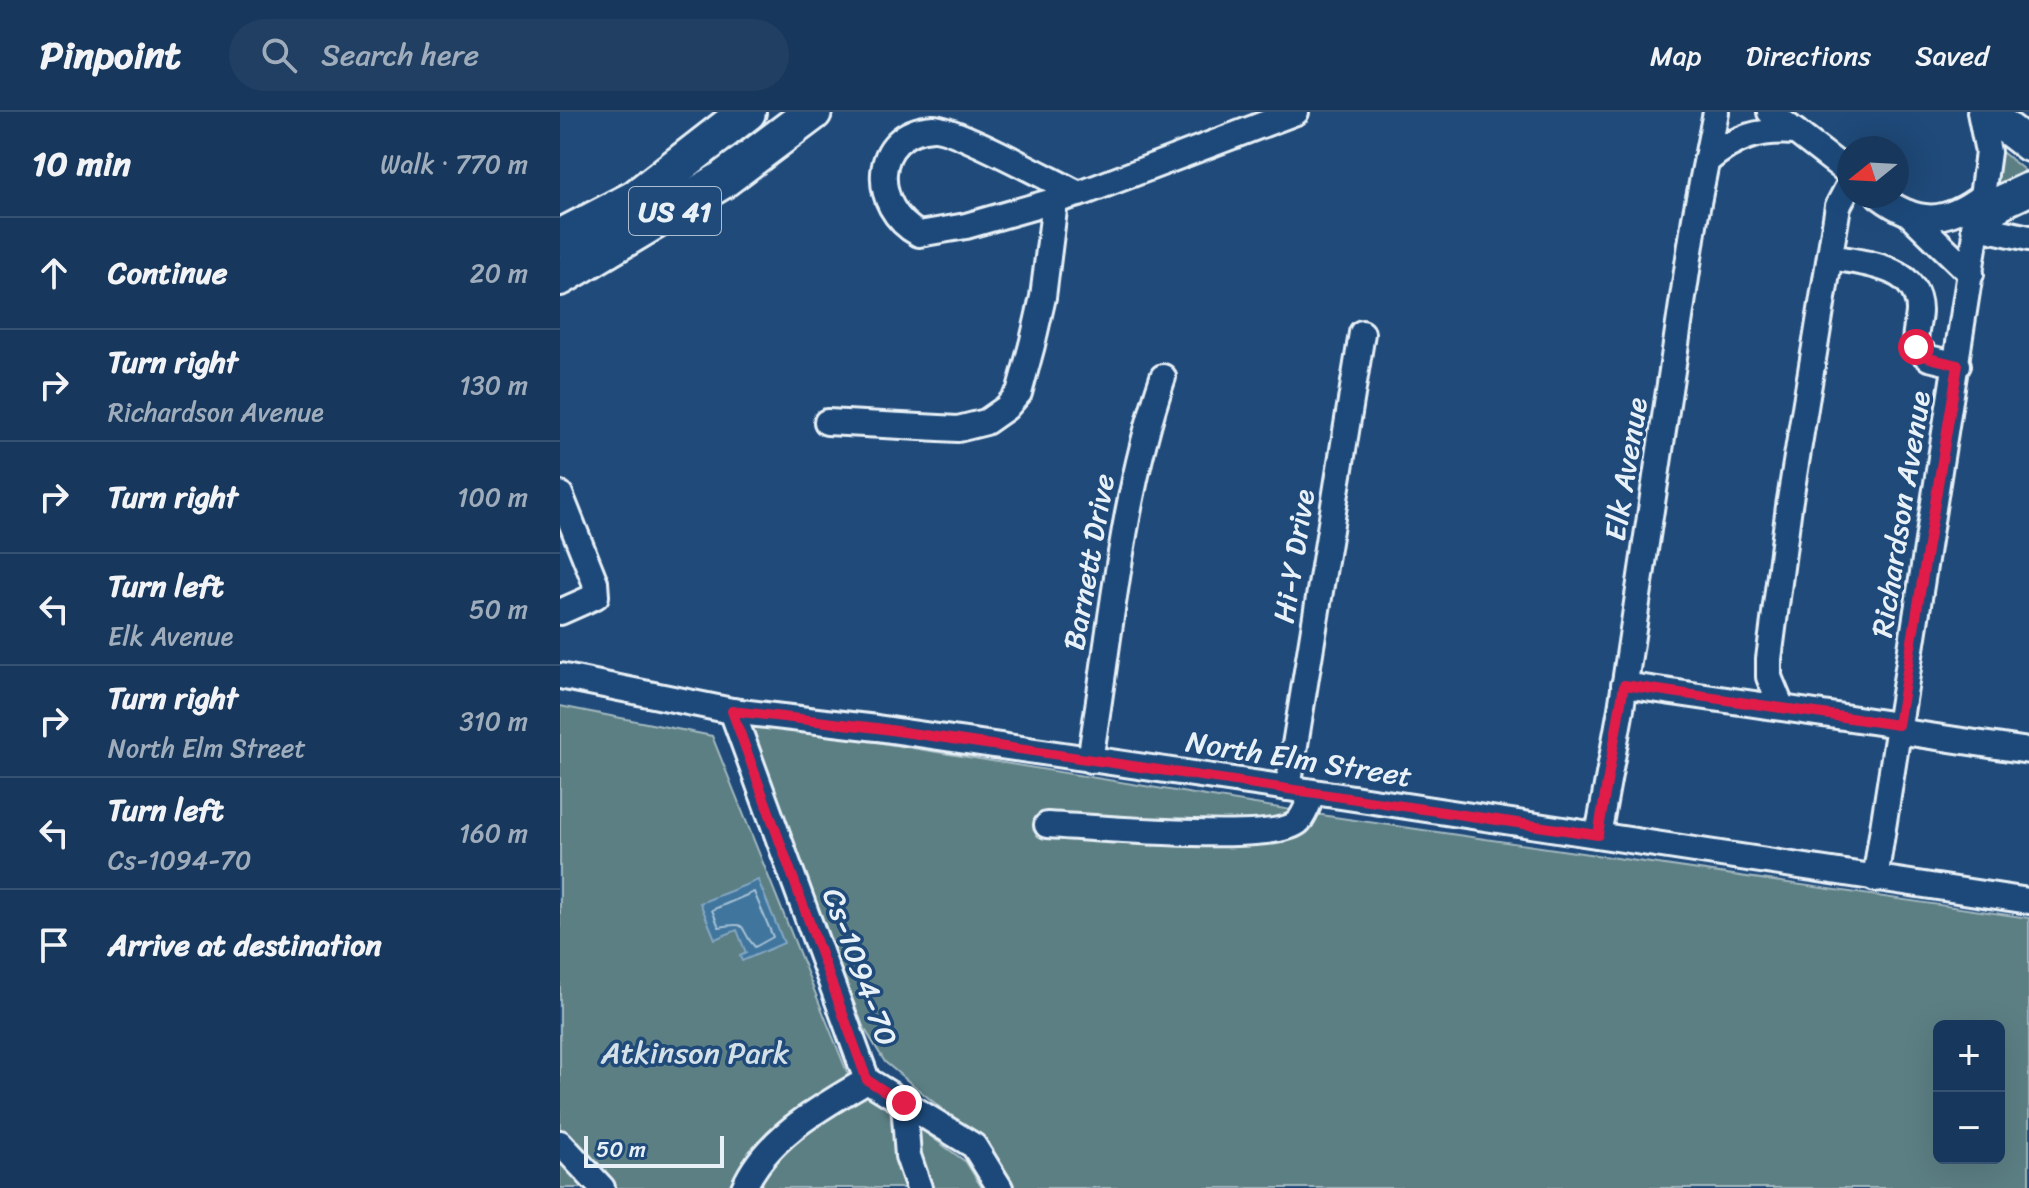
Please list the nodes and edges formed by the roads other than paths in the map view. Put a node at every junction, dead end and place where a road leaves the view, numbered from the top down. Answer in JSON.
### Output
{"nodes":[{"id":1,"x":714,"y":112,"type":"edge"},
{"id":2,"x":747,"y":112,"type":"edge"},
{"id":3,"x":813,"y":112,"type":"edge"},
{"id":4,"x":1296,"y":112,"type":"edge"},
{"id":5,"x":1716,"y":112,"type":"edge"},
{"id":6,"x":1770,"y":112,"type":"edge"},
{"id":7,"x":1980,"y":112,"type":"edge"},
{"id":8,"x":1986,"y":112,"type":"edge"},
{"id":9,"x":792,"y":122,"type":"edge"},
{"id":10,"x":1796,"y":132,"type":"junction"},
{"id":11,"x":2029,"y":145,"type":"edge"},
{"id":12,"x":1707,"y":161,"type":"junction"},
{"id":13,"x":1837,"y":164,"type":"edge"},
{"id":14,"x":2029,"y":189,"type":"edge"},
{"id":15,"x":1079,"y":194,"type":"junction"},
{"id":16,"x":635,"y":199,"type":"junction"},
{"id":17,"x":1055,"y":202,"type":"junction"},
{"id":18,"x":1838,"y":208,"type":"edge"},
{"id":19,"x":1899,"y":208,"type":"edge"},
{"id":20,"x":1906,"y":212,"type":"junction"},
{"id":21,"x":1980,"y":212,"type":"junction"},
{"id":22,"x":560,"y":238,"type":"edge"},
{"id":23,"x":2029,"y":238,"type":"edge"},
{"id":24,"x":1830,"y":257,"type":"junction"},
{"id":25,"x":1971,"y":274,"type":"junction"},
{"id":26,"x":560,"y":277,"type":"edge"},
{"id":27,"x":1362,"y":333,"type":"dead end"},
{"id":28,"x":1958,"y":365,"type":"junction"},
{"id":29,"x":1163,"y":377,"type":"dead end"},
{"id":30,"x":827,"y":422,"type":"dead end"},
{"id":31,"x":560,"y":494,"type":"edge"},
{"id":32,"x":560,"y":612,"type":"edge"},
{"id":33,"x":560,"y":676,"type":"edge"},
{"id":34,"x":1624,"y":685,"type":"junction"},
{"id":35,"x":1781,"y":706,"type":"junction"},
{"id":36,"x":732,"y":711,"type":"junction"},
{"id":37,"x":1897,"y":728,"type":"junction"},
{"id":38,"x":2029,"y":751,"type":"edge"},
{"id":39,"x":1090,"y":760,"type":"junction"},
{"id":40,"x":1288,"y":788,"type":"junction"},
{"id":41,"x":1313,"y":793,"type":"junction"},
{"id":42,"x":1047,"y":825,"type":"dead end"},
{"id":43,"x":1598,"y":835,"type":"junction"},
{"id":44,"x":1875,"y":879,"type":"junction"},
{"id":45,"x":2029,"y":901,"type":"edge"},
{"id":46,"x":867,"y":1080,"type":"junction"},
{"id":47,"x":904,"y":1103,"type":"junction"},
{"id":48,"x":560,"y":1143,"type":"edge"},
{"id":49,"x":602,"y":1188,"type":"edge"},
{"id":50,"x":744,"y":1188,"type":"edge"},
{"id":51,"x":919,"y":1188,"type":"edge"},
{"id":52,"x":1000,"y":1188,"type":"edge"}],
"edges":[{"from":1,"to":16,"type":"highway"},
{"from":2,"to":16,"type":"highway","number":"US 41"},
{"from":3,"to":9,"type":"highway"},
{"from":4,"to":15,"type":"street"},
{"from":5,"to":12,"type":"street","name":"Elk Avenue"},
{"from":6,"to":10,"type":"street"},
{"from":7,"to":21,"type":"street","name":"Richardson Avenue"},
{"from":8,"to":11,"type":"main road"},
{"from":9,"to":26,"type":"highway","number":"US 41"},
{"from":10,"to":12,"type":"street"},
{"from":10,"to":13,"type":"street"},
{"from":12,"to":34,"type":"street","name":"Elk Avenue"},
{"from":14,"to":21,"type":"main road"},
{"from":15,"to":17,"type":"street"},
{"from":15,"to":17,"type":"street"},
{"from":16,"to":22,"type":"highway","number":"US 41"},
{"from":17,"to":30,"type":"street"},
{"from":18,"to":24,"type":"street"},
{"from":19,"to":20,"type":"street"},
{"from":20,"to":21,"type":"street"},
{"from":20,"to":25,"type":"street"},
{"from":21,"to":23,"type":"street"},
{"from":21,"to":25,"type":"street","name":"Richardson Avenue"},
{"from":24,"to":28,"type":"street"},
{"from":24,"to":35,"type":"street"},
{"from":25,"to":28,"type":"street","name":"Richardson Avenue"},
{"from":27,"to":40,"type":"street","name":"Hi-Y Drive"},
{"from":28,"to":37,"type":"street","name":"Richardson Avenue"},
{"from":29,"to":39,"type":"street","name":"Barnett Drive"},
{"from":31,"to":32,"type":"street"},
{"from":33,"to":36,"type":"street","name":"North Elm Street"},
{"from":34,"to":35,"type":"street"},
{"from":34,"to":43,"type":"street","name":"Elk Avenue"},
{"from":35,"to":37,"type":"street"},
{"from":36,"to":39,"type":"street","name":"North Elm Street"},
{"from":36,"to":46,"type":"street","name":"Cs-1094-70"},
{"from":37,"to":38,"type":"street"},
{"from":37,"to":44,"type":"street","name":"Richardson Avenue"},
{"from":39,"to":40,"type":"street","name":"North Elm Street"},
{"from":40,"to":41,"type":"street","name":"North Elm Street"},
{"from":41,"to":42,"type":"street"},
{"from":41,"to":43,"type":"street","name":"North Elm Street"},
{"from":43,"to":44,"type":"street","name":"North Elm Street"},
{"from":44,"to":45,"type":"street","name":"North Elm Street"},
{"from":46,"to":47,"type":"street","name":"Cs-1094-70"},
{"from":46,"to":50,"type":"street"},
{"from":47,"to":51,"type":"street"},
{"from":47,"to":52,"type":"street","name":"Cs-1094-70"},
{"from":48,"to":49,"type":"street"}]}
